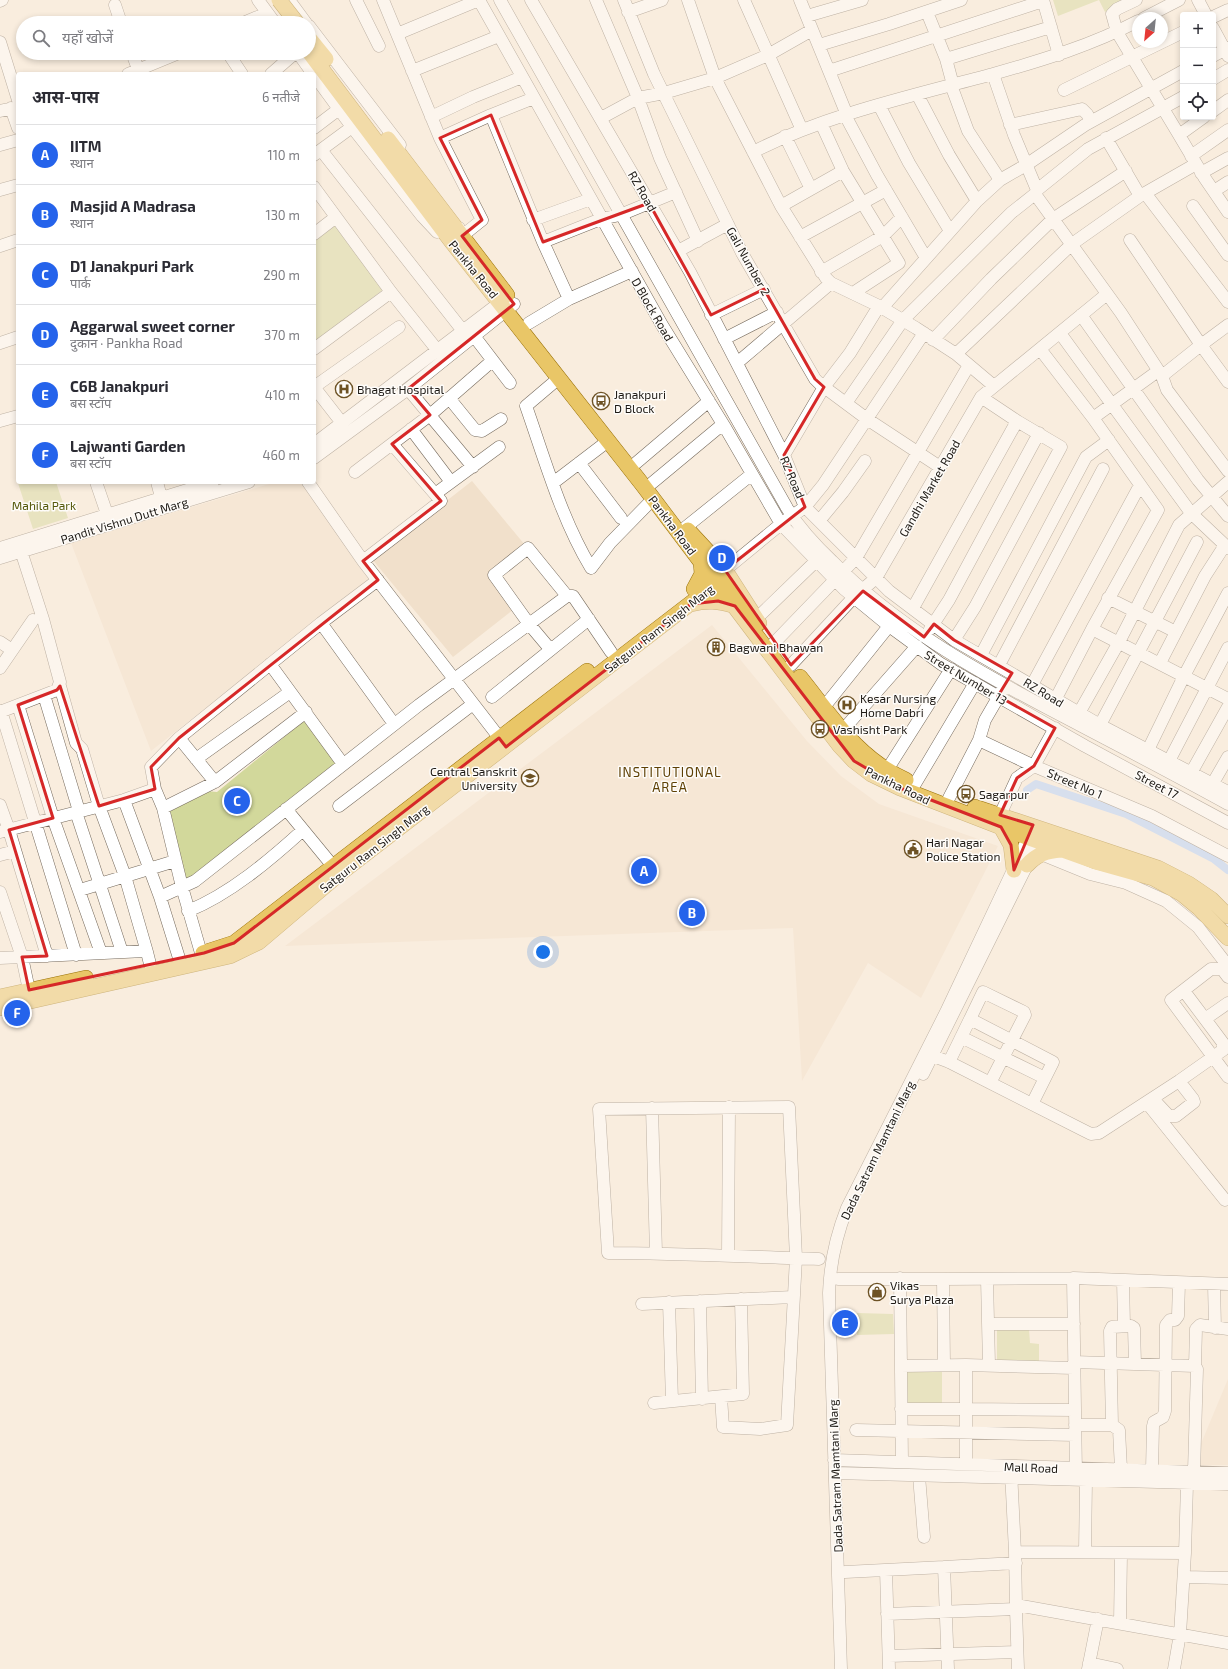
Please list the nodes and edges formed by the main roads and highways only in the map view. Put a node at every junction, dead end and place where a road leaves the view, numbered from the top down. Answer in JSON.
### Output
{"nodes":[{"id":1,"x":279,"y":0,"type":"edge"},
{"id":2,"x":267,"y":8,"type":"edge"},
{"id":3,"x":277,"y":16,"type":"edge"},
{"id":4,"x":292,"y":16,"type":"edge"},
{"id":5,"x":316,"y":48,"type":"edge"},
{"id":6,"x":316,"y":60,"type":"edge"},
{"id":7,"x":346,"y":92,"type":"junction"},
{"id":8,"x":507,"y":304,"type":"junction"},
{"id":9,"x":701,"y":562,"type":"junction"},
{"id":10,"x":718,"y":576,"type":"junction"},
{"id":11,"x":694,"y":588,"type":"junction"},
{"id":12,"x":691,"y":604,"type":"junction"},
{"id":13,"x":735,"y":606,"type":"junction"},
{"id":14,"x":503,"y":742,"type":"junction"},
{"id":15,"x":1000,"y":821,"type":"junction"},
{"id":16,"x":1037,"y":837,"type":"junction"},
{"id":17,"x":1228,"y":916,"type":"edge"},
{"id":18,"x":1228,"y":938,"type":"edge"},
{"id":19,"x":0,"y":998,"type":"edge"}],
"edges":[{"from":1,"to":4,"type":"main road","bridge":true},
{"from":2,"to":3,"type":"main road"},
{"from":5,"to":7,"type":"main road","name":"Pankha Road"},
{"from":6,"to":7,"type":"main road","name":"Pankha Road"},
{"from":7,"to":8,"type":"main road","name":"Pankha Road"},
{"from":8,"to":9,"type":"main road","name":"Pankha Road"},
{"from":8,"to":10,"type":"main road","name":"Pankha Road"},
{"from":9,"to":10,"type":"main road","name":"Pankha Road"},
{"from":9,"to":11,"type":"main road"},
{"from":10,"to":11,"type":"main road","name":"Satguru Ram Singh Marg"},
{"from":10,"to":12,"type":"main road","name":"Satguru Ram Singh Marg"},
{"from":10,"to":13,"type":"main road","name":"Pankha Road"},
{"from":10,"to":15,"type":"main road","name":"Pankha Road"},
{"from":11,"to":14,"type":"main road","name":"Satguru Ram Singh Marg"},
{"from":12,"to":13,"type":"main road"},
{"from":12,"to":14,"type":"main road","name":"Satguru Ram Singh Marg"},
{"from":13,"to":15,"type":"main road","name":"Pankha Road"},
{"from":14,"to":19,"type":"main road","name":"Satguru Ram Singh Marg"},
{"from":14,"to":19,"type":"main road","name":"Satguru Ram Singh Marg"},
{"from":15,"to":16,"type":"main road","name":"Pankha Road"},
{"from":15,"to":16,"type":"main road"},
{"from":16,"to":17,"type":"main road","name":"Pankha Road"},
{"from":16,"to":18,"type":"main road","name":"Pankha Road"}]}
